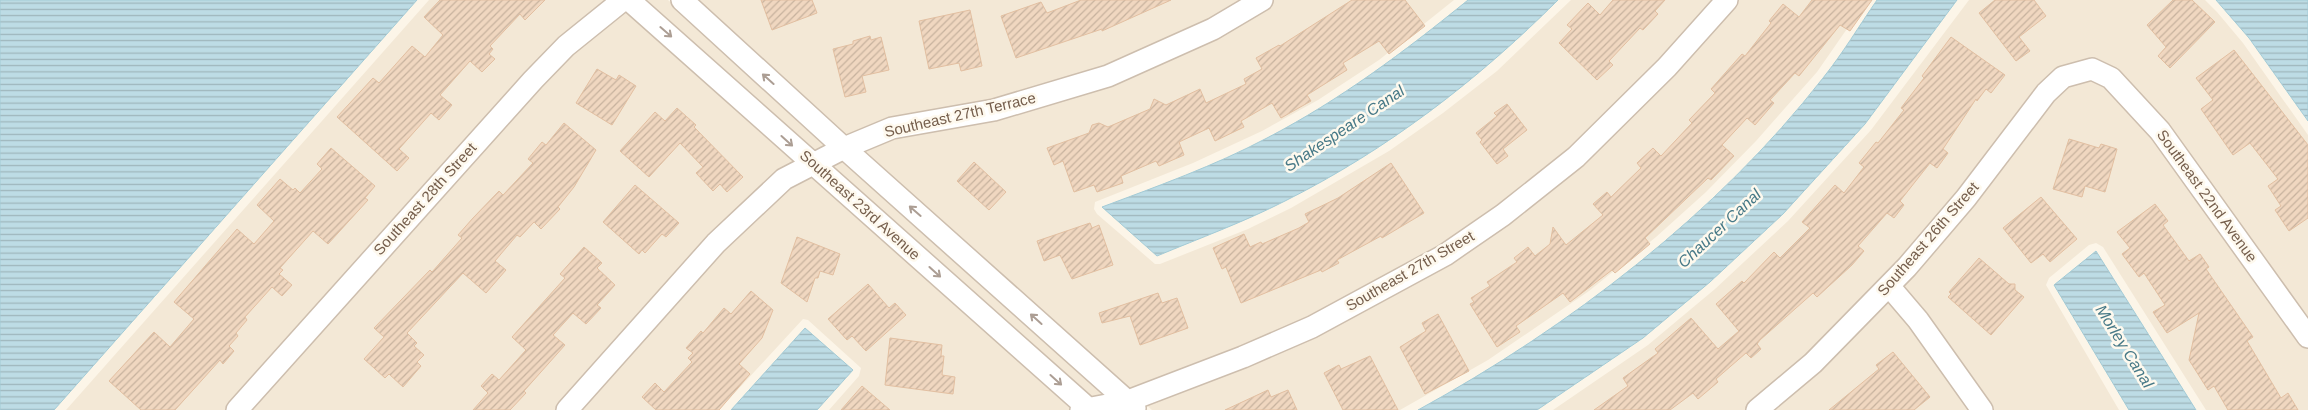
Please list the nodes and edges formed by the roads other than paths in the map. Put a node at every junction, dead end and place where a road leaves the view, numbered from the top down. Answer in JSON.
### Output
{"nodes":[{"id":1,"x":623,"y":0,"type":"edge"},
{"id":2,"x":629,"y":0,"type":"edge"},
{"id":3,"x":682,"y":0,"type":"edge"},
{"id":4,"x":1262,"y":0,"type":"edge"},
{"id":5,"x":1727,"y":0,"type":"edge"},
{"id":6,"x":2092,"y":69,"type":"joint"},
{"id":7,"x":844,"y":148,"type":"junction"},
{"id":8,"x":812,"y":164,"type":"junction"},
{"id":9,"x":1889,"y":286,"type":"junction"},
{"id":10,"x":2308,"y":337,"type":"edge"},
{"id":11,"x":1132,"y":406,"type":"edge"},
{"id":12,"x":238,"y":410,"type":"edge"},
{"id":13,"x":567,"y":410,"type":"edge"},
{"id":14,"x":1087,"y":410,"type":"edge"},
{"id":15,"x":1758,"y":410,"type":"edge"},
{"id":16,"x":1982,"y":410,"type":"edge"}],
"edges":[{"from":1,"to":12,"type":"street","name":"Southeast 28th Street"},
{"from":2,"to":8,"type":"street","name":"Southeast 23rd Avenue","one_way":true},
{"from":7,"to":3,"type":"street","name":"Southeast 23rd Avenue","one_way":true},
{"from":4,"to":7,"type":"street","name":"Southeast 27th Terrace"},
{"from":5,"to":11,"type":"street","name":"Southeast 27th Street"},
{"from":6,"to":9,"type":"street","name":"Southeast 26th Street"},
{"from":6,"to":10,"type":"street","name":"Southeast 22nd Avenue"},
{"from":7,"to":8,"type":"street","name":"Southeast 27th Terrace"},
{"from":11,"to":7,"type":"street","name":"Southeast 23rd Avenue","one_way":true},
{"from":8,"to":13,"type":"street","name":"Southeast 27th Terrace"},
{"from":8,"to":14,"type":"street","name":"Southeast 23rd Avenue","one_way":true},
{"from":9,"to":15,"type":"street","name":"Southeast 26th Street"},
{"from":9,"to":16,"type":"street"},
{"from":11,"to":14,"type":"street","name":"Southeast 27th Street"}]}
